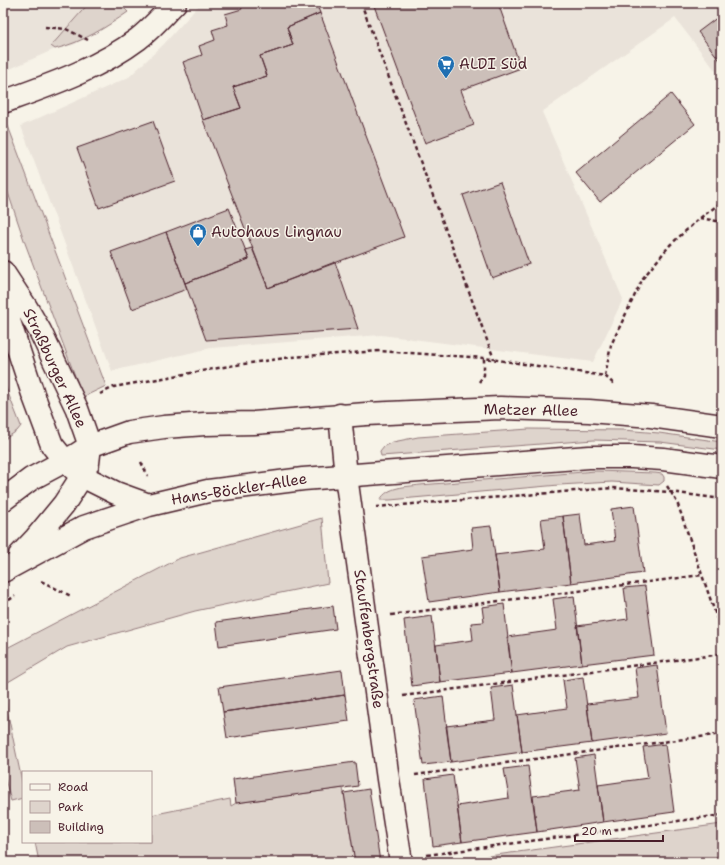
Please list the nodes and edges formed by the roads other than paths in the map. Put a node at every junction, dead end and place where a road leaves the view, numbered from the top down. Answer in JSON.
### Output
{"nodes":[{"id":1,"x":175,"y":3,"type":"edge"},
{"id":2,"x":3,"y":102,"type":"edge"},
{"id":3,"x":3,"y":272,"type":"edge"},
{"id":4,"x":3,"y":293,"type":"edge"},
{"id":5,"x":340,"y":416,"type":"junction"},
{"id":6,"x":722,"y":426,"type":"edge"},
{"id":7,"x":90,"y":446,"type":"junction"},
{"id":8,"x":66,"y":461,"type":"junction"},
{"id":9,"x":722,"y":467,"type":"edge"},
{"id":10,"x":82,"y":476,"type":"junction"},
{"id":11,"x":346,"y":476,"type":"junction"},
{"id":12,"x":3,"y":500,"type":"edge"},
{"id":13,"x":149,"y":505,"type":"junction"},
{"id":14,"x":3,"y":571,"type":"edge"},
{"id":15,"x":401,"y":860,"type":"edge"}],
"edges":[{"from":1,"to":2,"type":"street"},
{"from":3,"to":7,"type":"street","name":"Straßburger Allee"},
{"from":4,"to":8,"type":"street","name":"Straßburger Allee"},
{"from":5,"to":6,"type":"street","name":"Metzer Allee"},
{"from":5,"to":7,"type":"street"},
{"from":5,"to":11,"type":"street","name":"Stauffenbergstraße"},
{"from":7,"to":8,"type":"street"},
{"from":7,"to":10,"type":"street"},
{"from":8,"to":10,"type":"street","name":"Straßburger Allee"},
{"from":8,"to":12,"type":"street"},
{"from":9,"to":11,"type":"street"},
{"from":10,"to":13,"type":"street","name":"Straßburger Allee"},
{"from":10,"to":14,"type":"street"},
{"from":11,"to":13,"type":"street","name":"Hans-Böckler-Allee"},
{"from":11,"to":15,"type":"street","name":"Stauffenbergstraße"},
{"from":13,"to":14,"type":"street","name":"Hans-Böckler-Allee"}]}
